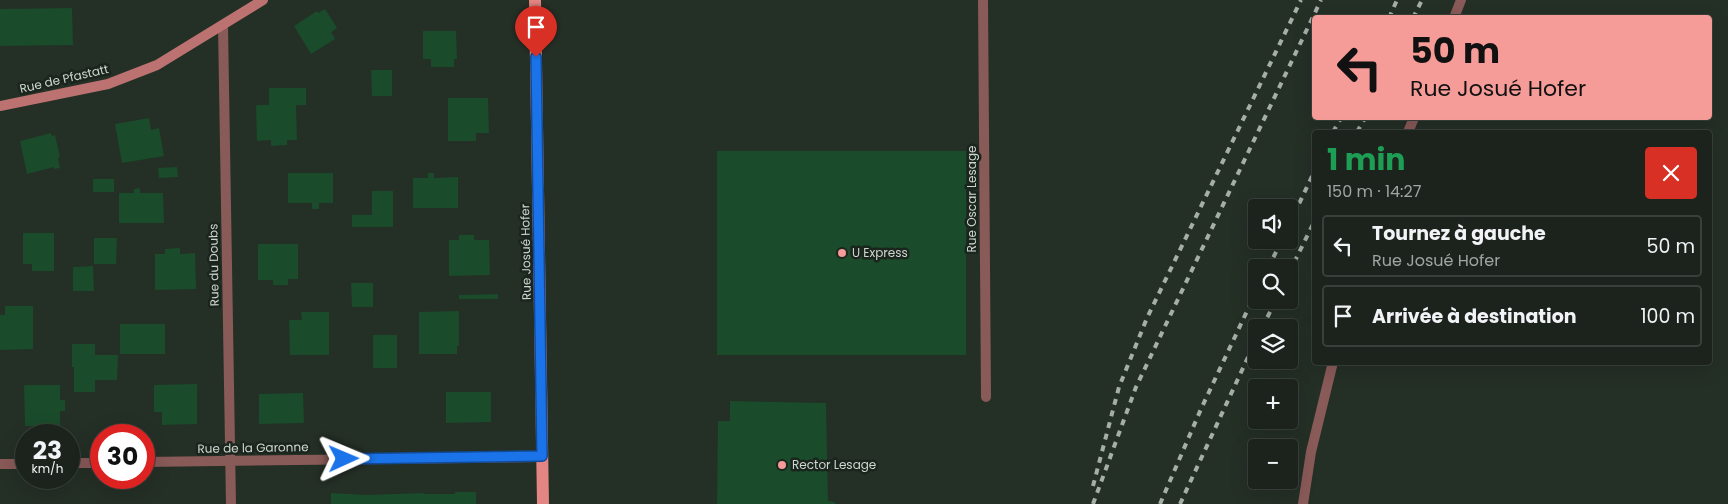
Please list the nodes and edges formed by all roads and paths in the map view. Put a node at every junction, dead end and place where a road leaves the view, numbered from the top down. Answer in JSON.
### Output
{"nodes":[{"id":1,"x":264,"y":0,"type":"edge"},
{"id":2,"x":535,"y":0,"type":"edge"},
{"id":3,"x":983,"y":0,"type":"edge"},
{"id":4,"x":1462,"y":0,"type":"edge"},
{"id":5,"x":1455,"y":15,"type":"edge"},
{"id":6,"x":223,"y":26,"type":"junction"},
{"id":7,"x":0,"y":106,"type":"edge"},
{"id":8,"x":1332,"y":365,"type":"edge"},
{"id":9,"x":986,"y":397,"type":"dead end"},
{"id":10,"x":542,"y":456,"type":"junction"},
{"id":11,"x":230,"y":460,"type":"junction"},
{"id":12,"x":155,"y":462,"type":"edge"},
{"id":13,"x":0,"y":464,"type":"edge"},
{"id":14,"x":15,"y":464,"type":"edge"},
{"id":15,"x":231,"y":504,"type":"edge"},
{"id":16,"x":542,"y":504,"type":"edge"},
{"id":17,"x":1303,"y":504,"type":"edge"}],
"edges":[{"from":1,"to":6,"type":"street","name":"Rue de Pfastatt"},
{"from":2,"to":10,"type":"main road","name":"Rue Josué Hofer"},
{"from":3,"to":9,"type":"street","name":"Rue Oscar Lesage"},
{"from":4,"to":5,"type":"street"},
{"from":6,"to":7,"type":"street","name":"Rue de Pfastatt"},
{"from":6,"to":11,"type":"street","name":"Rue du Doubs"},
{"from":8,"to":17,"type":"street"},
{"from":10,"to":11,"type":"street","name":"Rue de la Garonne"},
{"from":10,"to":16,"type":"main road","name":"Rue Josué Hofer"},
{"from":11,"to":12,"type":"street","name":"Rue de la Garonne"},
{"from":11,"to":15,"type":"street","name":"Rue du Doubs"},
{"from":13,"to":14,"type":"street"}]}
